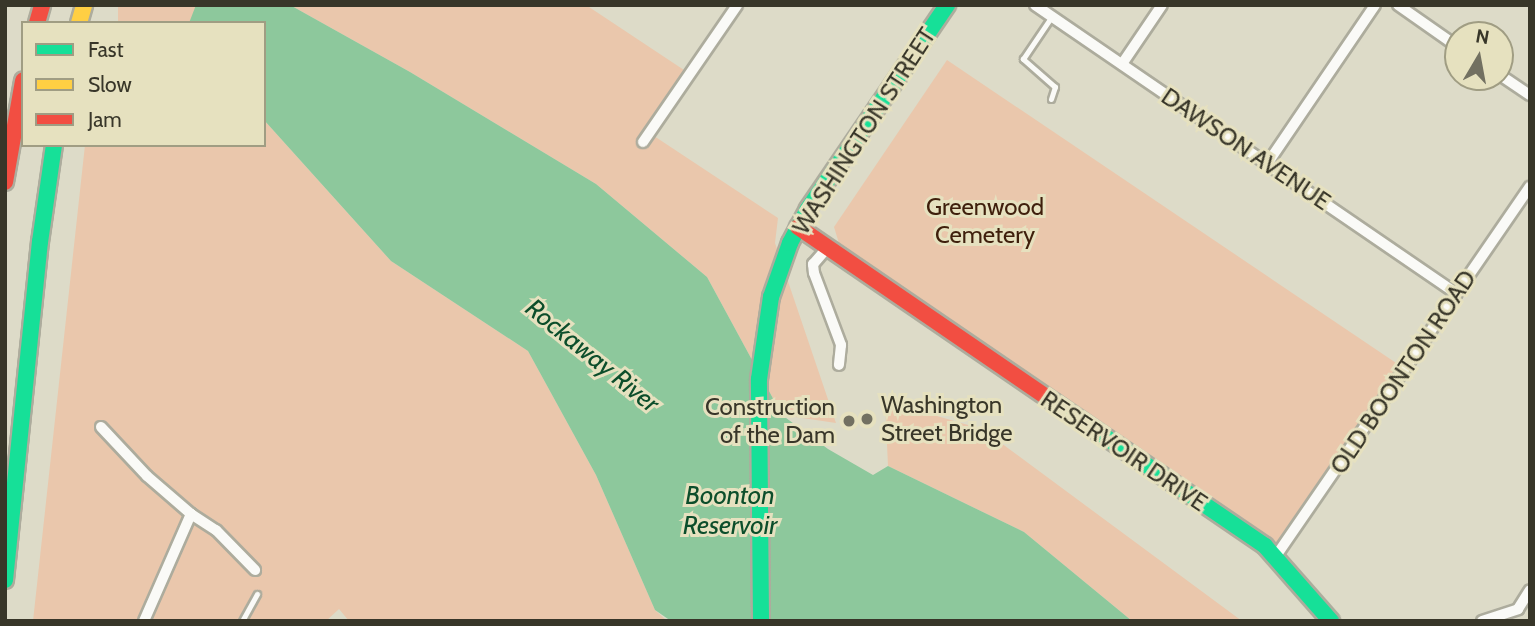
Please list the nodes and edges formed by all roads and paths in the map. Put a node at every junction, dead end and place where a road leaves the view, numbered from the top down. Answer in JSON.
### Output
{"nodes":[{"id":1,"x":737,"y":5,"type":"edge"},
{"id":2,"x":947,"y":5,"type":"edge"},
{"id":3,"x":1035,"y":5,"type":"edge"},
{"id":4,"x":1162,"y":5,"type":"edge"},
{"id":5,"x":1375,"y":5,"type":"edge"},
{"id":6,"x":1398,"y":5,"type":"edge"},
{"id":7,"x":1052,"y":16,"type":"junction"},
{"id":8,"x":1444,"y":37,"type":"edge"},
{"id":9,"x":1122,"y":64,"type":"junction"},
{"id":10,"x":1514,"y":84,"type":"edge"},
{"id":11,"x":21,"y":92,"type":"edge"},
{"id":12,"x":1530,"y":95,"type":"edge"},
{"id":13,"x":1052,"y":99,"type":"dead end"},
{"id":14,"x":643,"y":142,"type":"dead end"},
{"id":15,"x":54,"y":147,"type":"edge"},
{"id":16,"x":1267,"y":164,"type":"junction"},
{"id":17,"x":5,"y":182,"type":"edge"},
{"id":18,"x":1530,"y":187,"type":"edge"},
{"id":19,"x":798,"y":227,"type":"junction"},
{"id":20,"x":828,"y":247,"type":"junction"},
{"id":21,"x":1457,"y":294,"type":"junction"},
{"id":22,"x":839,"y":365,"type":"dead end"},
{"id":23,"x":101,"y":427,"type":"dead end"},
{"id":24,"x":191,"y":514,"type":"junction"},
{"id":25,"x":1276,"y":556,"type":"junction"},
{"id":26,"x":255,"y":570,"type":"dead end"},
{"id":27,"x":5,"y":580,"type":"edge"},
{"id":28,"x":1530,"y":590,"type":"edge"},
{"id":29,"x":257,"y":594,"type":"dead end"},
{"id":30,"x":144,"y":621,"type":"edge"},
{"id":31,"x":242,"y":621,"type":"edge"},
{"id":32,"x":761,"y":621,"type":"edge"},
{"id":33,"x":1331,"y":621,"type":"edge"},
{"id":34,"x":1482,"y":621,"type":"edge"}],
"edges":[{"from":1,"to":14,"type":"street"},
{"from":2,"to":19,"type":"main road","name":"WASHINGTON STREET"},
{"from":3,"to":7,"type":"street","name":"DAWSON AVENUE"},
{"from":4,"to":9,"type":"street"},
{"from":5,"to":16,"type":"street"},
{"from":6,"to":8,"type":"street"},
{"from":7,"to":9,"type":"street","name":"DAWSON AVENUE"},
{"from":7,"to":13,"type":"lane"},
{"from":9,"to":16,"type":"street","name":"DAWSON AVENUE"},
{"from":10,"to":12,"type":"street"},
{"from":11,"to":17,"type":"main road"},
{"from":15,"to":27,"type":"main road"},
{"from":16,"to":21,"type":"street","name":"DAWSON AVENUE"},
{"from":18,"to":21,"type":"street","name":"OLD BOONTON ROAD"},
{"from":19,"to":20,"type":"main road","name":"RESERVOIR DRIVE"},
{"from":19,"to":32,"type":"main road","name":"WASHINGTON STREET"},
{"from":20,"to":22,"type":"street","name":"WASHINGTON STREET"},
{"from":20,"to":25,"type":"main road","name":"RESERVOIR DRIVE"},
{"from":21,"to":25,"type":"street","name":"OLD BOONTON ROAD"},
{"from":23,"to":24,"type":"street"},
{"from":24,"to":26,"type":"street"},
{"from":24,"to":30,"type":"street"},
{"from":25,"to":33,"type":"main road","name":"RESERVOIR DRIVE"},
{"from":28,"to":34,"type":"street"},
{"from":29,"to":31,"type":"lane"}]}
